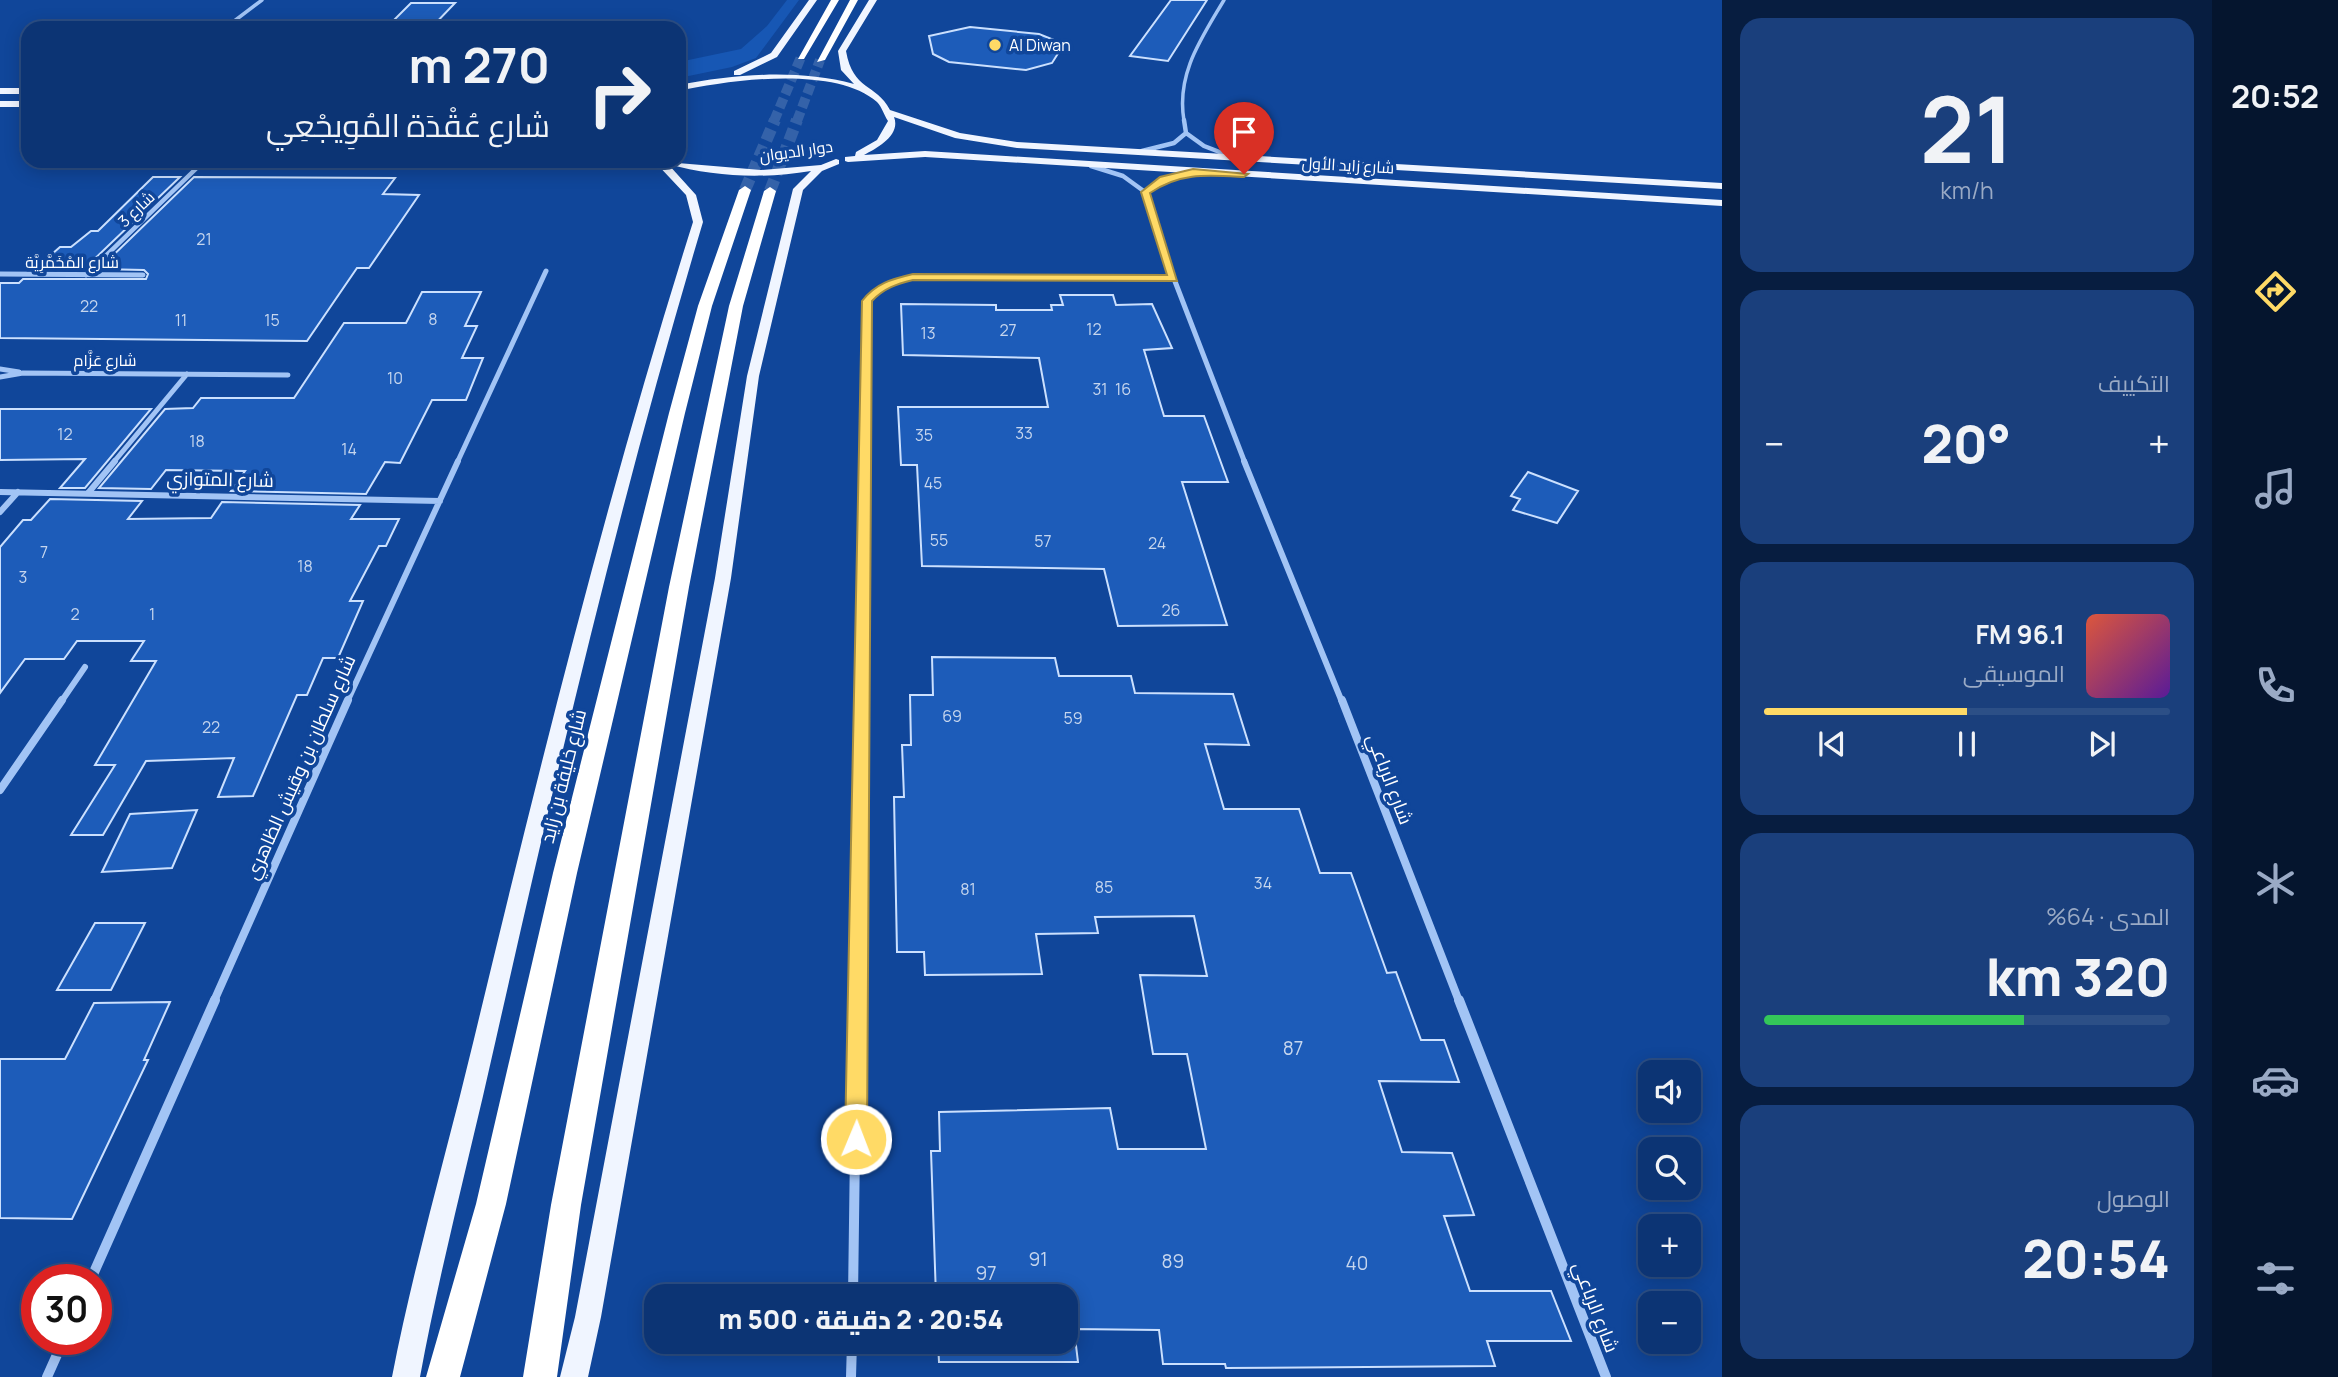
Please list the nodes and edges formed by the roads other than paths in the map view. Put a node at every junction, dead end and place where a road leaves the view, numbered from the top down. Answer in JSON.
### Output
{"nodes":[{"id":1,"x":262,"y":0,"type":"edge"},
{"id":2,"x":813,"y":0,"type":"edge"},
{"id":3,"x":835,"y":0,"type":"edge"},
{"id":4,"x":854,"y":0,"type":"edge"},
{"id":5,"x":873,"y":0,"type":"edge"},
{"id":6,"x":1224,"y":0,"type":"edge"},
{"id":7,"x":234,"y":21,"type":"edge"},
{"id":8,"x":801,"y":57,"type":"tunnel mouth"},
{"id":9,"x":820,"y":60,"type":"tunnel mouth"},
{"id":10,"x":703,"y":82,"type":"junction"},
{"id":11,"x":686,"y":86,"type":"edge"},
{"id":12,"x":0,"y":91,"type":"edge"},
{"id":13,"x":21,"y":91,"type":"edge"},
{"id":14,"x":868,"y":94,"type":"junction"},
{"id":15,"x":0,"y":104,"type":"edge"},
{"id":16,"x":21,"y":104,"type":"edge"},
{"id":17,"x":889,"y":112,"type":"junction"},
{"id":18,"x":1186,"y":133,"type":"junction"},
{"id":19,"x":1135,"y":152,"type":"junction"},
{"id":20,"x":1236,"y":158,"type":"junction"},
{"id":21,"x":842,"y":161,"type":"junction"},
{"id":22,"x":1088,"y":165,"type":"junction"},
{"id":23,"x":686,"y":166,"type":"edge"},
{"id":24,"x":197,"y":168,"type":"edge"},
{"id":25,"x":666,"y":168,"type":"edge"},
{"id":26,"x":1193,"y":171,"type":"junction"},
{"id":27,"x":1722,"y":186,"type":"edge"},
{"id":28,"x":746,"y":190,"type":"tunnel mouth"},
{"id":29,"x":770,"y":191,"type":"tunnel mouth"},
{"id":30,"x":1145,"y":192,"type":"junction"},
{"id":31,"x":1722,"y":203,"type":"edge"},
{"id":32,"x":546,"y":271,"type":"dead end"},
{"id":33,"x":0,"y":274,"type":"edge"},
{"id":34,"x":86,"y":275,"type":"junction"},
{"id":35,"x":143,"y":275,"type":"dead end"},
{"id":36,"x":1174,"y":279,"type":"junction"},
{"id":37,"x":0,"y":369,"type":"edge"},
{"id":38,"x":23,"y":373,"type":"junction"},
{"id":39,"x":187,"y":374,"type":"junction"},
{"id":40,"x":288,"y":375,"type":"dead end"},
{"id":41,"x":0,"y":377,"type":"edge"},
{"id":42,"x":0,"y":492,"type":"edge"},
{"id":43,"x":18,"y":492,"type":"junction"},
{"id":44,"x":89,"y":492,"type":"junction"},
{"id":45,"x":440,"y":501,"type":"junction"},
{"id":46,"x":0,"y":512,"type":"edge"},
{"id":47,"x":85,"y":667,"type":"dead end"},
{"id":48,"x":0,"y":790,"type":"edge"},
{"id":49,"x":98,"y":1264,"type":"edge"},
{"id":50,"x":853,"y":1284,"type":"edge"},
{"id":51,"x":852,"y":1354,"type":"edge"},
{"id":52,"x":57,"y":1355,"type":"edge"},
{"id":53,"x":47,"y":1377,"type":"edge"},
{"id":54,"x":406,"y":1377,"type":"edge"},
{"id":55,"x":443,"y":1377,"type":"edge"},
{"id":56,"x":540,"y":1377,"type":"edge"},
{"id":57,"x":574,"y":1377,"type":"edge"},
{"id":58,"x":851,"y":1377,"type":"edge"},
{"id":59,"x":1606,"y":1377,"type":"edge"}],
"edges":[{"from":1,"to":7,"type":"street"},
{"from":2,"to":10,"type":"main road"},
{"from":3,"to":8,"type":"highway"},
{"from":4,"to":9,"type":"highway"},
{"from":5,"to":14,"type":"main road"},
{"from":6,"to":18,"type":"street"},
{"from":10,"to":11,"type":"main road"},
{"from":10,"to":14,"type":"main road"},
{"from":12,"to":13,"type":"main road"},
{"from":14,"to":17,"type":"main road"},
{"from":15,"to":16,"type":"main road"},
{"from":17,"to":19,"type":"main road","name":"شارع زايد الأول"},
{"from":17,"to":21,"type":"main road","name":"دوار الديوان"},
{"from":18,"to":19,"type":"street"},
{"from":18,"to":20,"type":"street"},
{"from":19,"to":20,"type":"main road","name":"شارع زايد الأول"},
{"from":20,"to":27,"type":"main road","name":"شارع زايد الأول"},
{"from":21,"to":22,"type":"main road","name":"شارع زايد الأول"},
{"from":21,"to":23,"type":"main road","name":"دوار الديوان"},
{"from":21,"to":57,"type":"main road"},
{"from":22,"to":26,"type":"main road","name":"شارع زايد الأول"},
{"from":22,"to":30,"type":"street"},
{"from":24,"to":34,"type":"street","name":"شارع 3"},
{"from":25,"to":54,"type":"main road"},
{"from":26,"to":30,"type":"street"},
{"from":26,"to":31,"type":"main road","name":"شارع زايد الأول"},
{"from":28,"to":55,"type":"highway","name":"شارع خليفة بن زايد"},
{"from":29,"to":56,"type":"highway"},
{"from":30,"to":36,"type":"street","name":"شارع الرباعي"},
{"from":32,"to":45,"type":"street","name":"شارع سلطان بن وقيش الظاهري"},
{"from":33,"to":34,"type":"street","name":"شارع المْخَمَّرِيَّة"},
{"from":34,"to":35,"type":"street","name":"شارع المْخَمَّرِيَّة"},
{"from":36,"to":50,"type":"street"},
{"from":36,"to":59,"type":"street","name":"شارع الرباعي"},
{"from":37,"to":38,"type":"street","name":"شارع عَزَّام"},
{"from":38,"to":39,"type":"street","name":"شارع عَزَّام"},
{"from":38,"to":41,"type":"street","name":"شارع عَزَّام"},
{"from":39,"to":40,"type":"street","name":"شارع عَزَّام"},
{"from":39,"to":44,"type":"street"},
{"from":42,"to":43,"type":"street","name":"شارع المتوازي"},
{"from":43,"to":44,"type":"street","name":"شارع المتوازي"},
{"from":43,"to":46,"type":"street"},
{"from":44,"to":45,"type":"street","name":"شارع المتوازي"},
{"from":45,"to":49,"type":"street","name":"شارع سلطان بن وقيش الظاهري"},
{"from":47,"to":48,"type":"street"},
{"from":51,"to":58,"type":"street"},
{"from":52,"to":53,"type":"street"}]}
